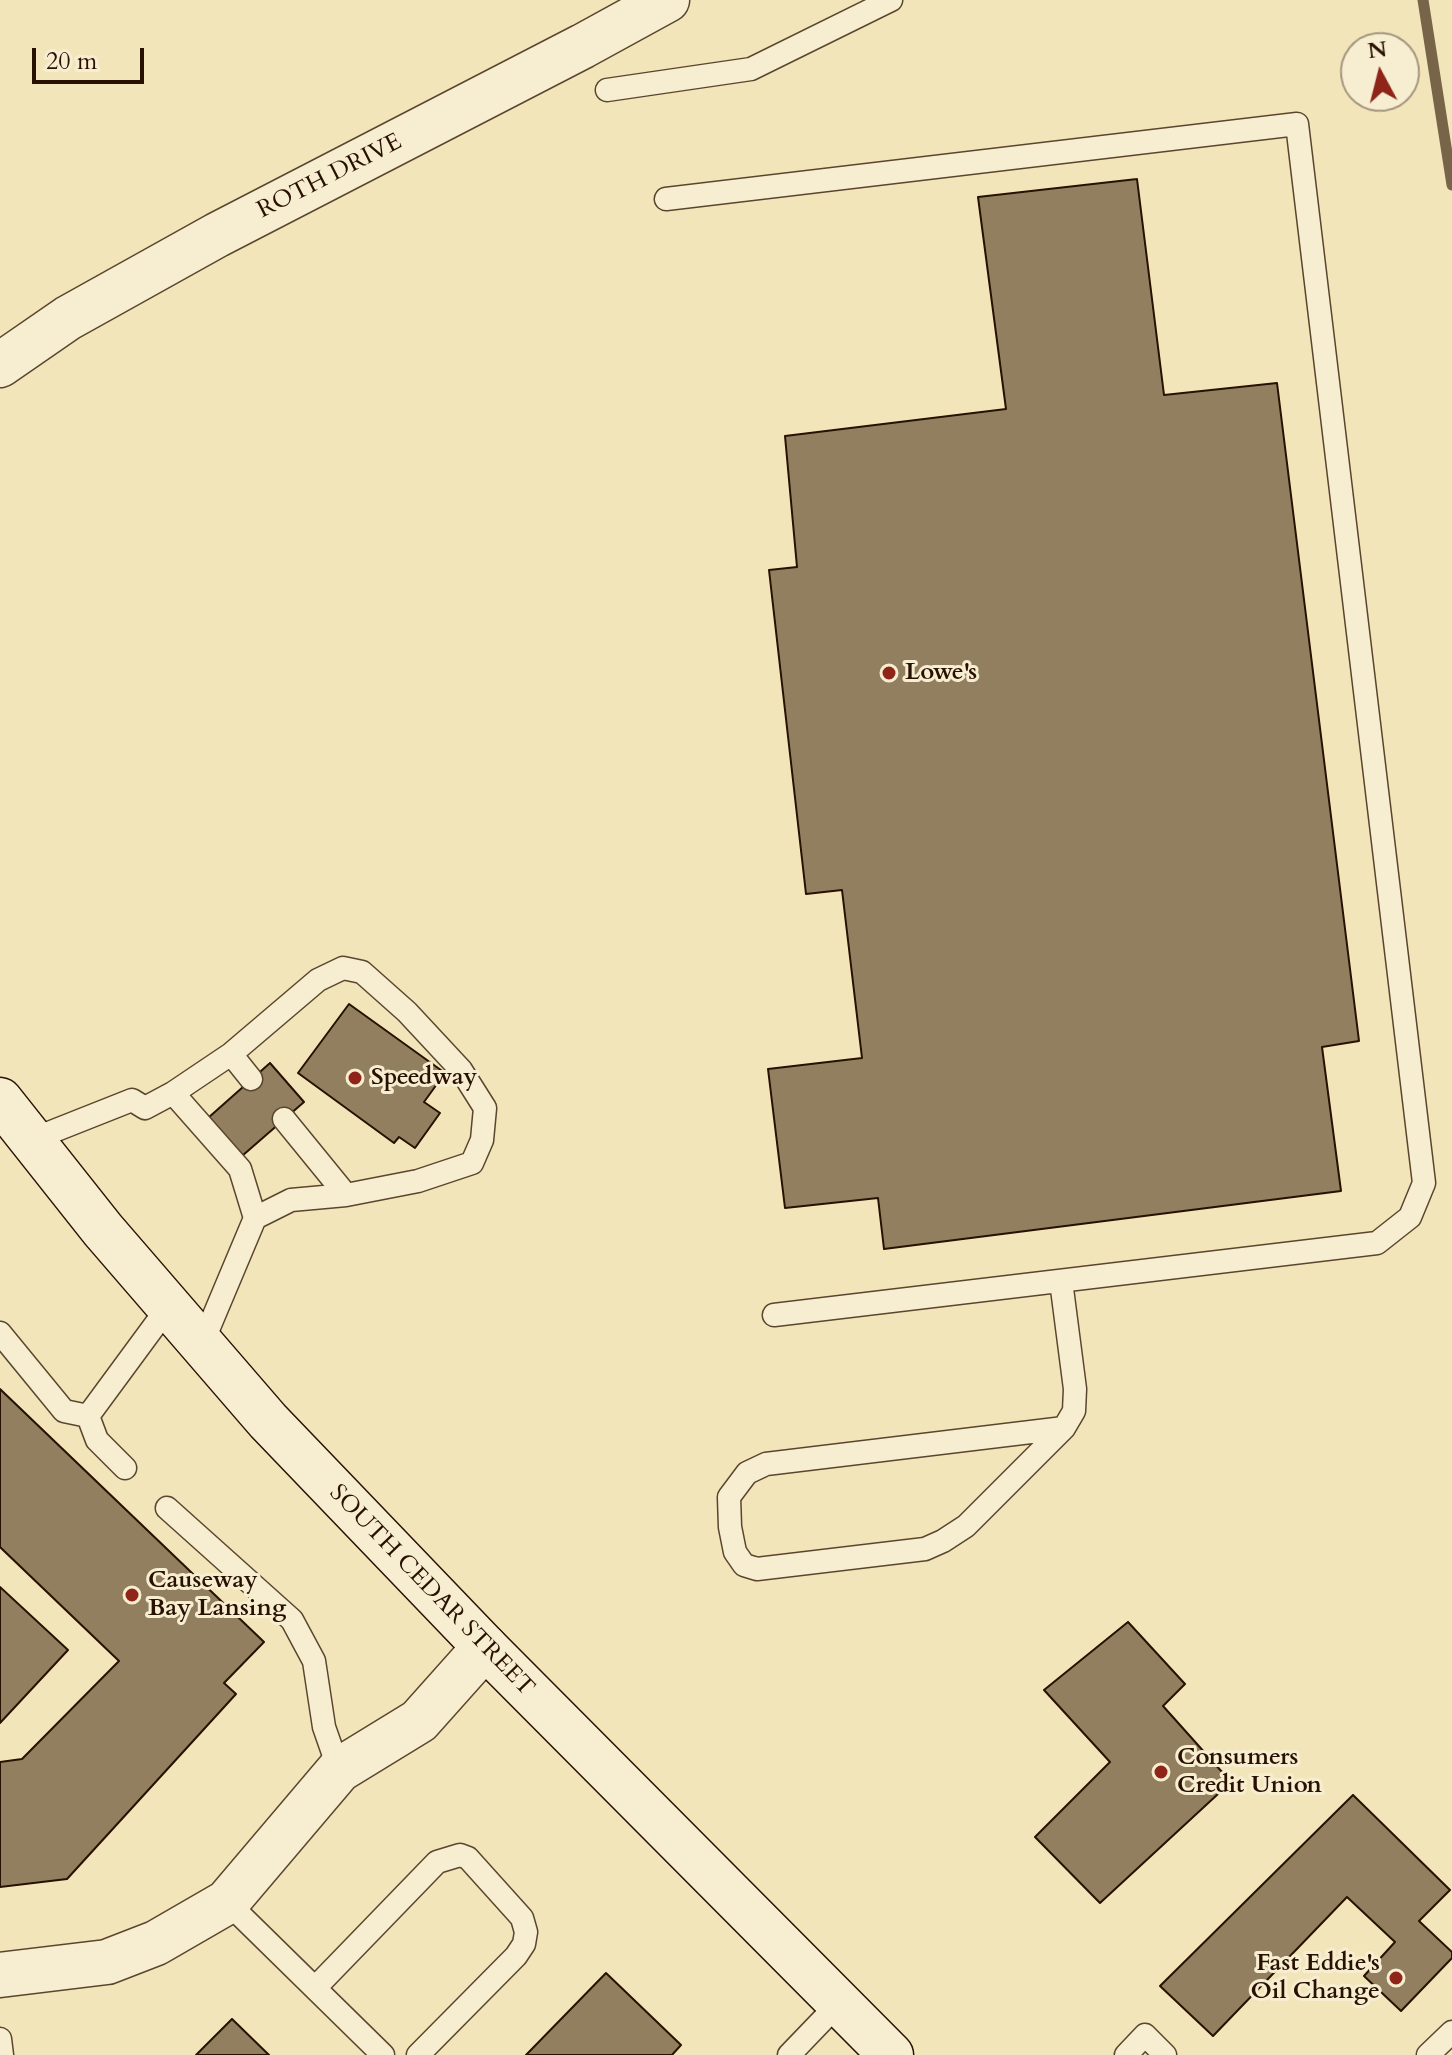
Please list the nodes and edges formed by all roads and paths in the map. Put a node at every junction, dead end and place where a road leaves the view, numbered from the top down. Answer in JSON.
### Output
{"nodes":[{"id":1,"x":667,"y":0,"type":"edge"},
{"id":2,"x":891,"y":0,"type":"edge"},
{"id":3,"x":607,"y":90,"type":"dead end"},
{"id":4,"x":666,"y":199,"type":"dead end"},
{"id":5,"x":0,"y":365,"type":"edge"},
{"id":6,"x":231,"y":1054,"type":"junction"},
{"id":7,"x":251,"y":1079,"type":"dead end"},
{"id":8,"x":173,"y":1093,"type":"junction"},
{"id":9,"x":0,"y":1100,"type":"edge"},
{"id":10,"x":284,"y":1119,"type":"dead end"},
{"id":11,"x":31,"y":1140,"type":"junction"},
{"id":12,"x":346,"y":1195,"type":"junction"},
{"id":13,"x":255,"y":1218,"type":"junction"},
{"id":14,"x":1061,"y":1281,"type":"junction"},
{"id":15,"x":169,"y":1306,"type":"junction"},
{"id":16,"x":774,"y":1315,"type":"dead end"},
{"id":17,"x":0,"y":1333,"type":"edge"},
{"id":18,"x":202,"y":1344,"type":"junction"},
{"id":19,"x":88,"y":1416,"type":"junction"},
{"id":20,"x":1064,"y":1428,"type":"junction"},
{"id":21,"x":125,"y":1468,"type":"dead end"},
{"id":22,"x":167,"y":1508,"type":"dead end"},
{"id":23,"x":485,"y":1647,"type":"junction"},
{"id":24,"x":339,"y":1770,"type":"junction"},
{"id":25,"x":227,"y":1902,"type":"junction"},
{"id":26,"x":0,"y":1975,"type":"edge"},
{"id":27,"x":315,"y":1988,"type":"junction"},
{"id":28,"x":839,"y":2003,"type":"junction"},
{"id":29,"x":1452,"y":2032,"type":"edge"},
{"id":30,"x":0,"y":2039,"type":"edge"},
{"id":31,"x":2,"y":2055,"type":"edge"},
{"id":32,"x":383,"y":2055,"type":"edge"},
{"id":33,"x":418,"y":2055,"type":"edge"},
{"id":34,"x":789,"y":2055,"type":"edge"},
{"id":35,"x":891,"y":2055,"type":"edge"},
{"id":36,"x":1126,"y":2055,"type":"edge"},
{"id":37,"x":1165,"y":2055,"type":"edge"},
{"id":38,"x":1428,"y":2055,"type":"edge"}],
"edges":[{"from":1,"to":5,"type":"street","name":"ROTH DRIVE"},
{"from":2,"to":3,"type":"lane"},
{"from":4,"to":14,"type":"lane"},
{"from":6,"to":7,"type":"lane"},
{"from":6,"to":8,"type":"lane"},
{"from":6,"to":12,"type":"lane"},
{"from":8,"to":11,"type":"lane"},
{"from":8,"to":13,"type":"lane"},
{"from":9,"to":11,"type":"street","name":"SOUTH CEDAR STREET"},
{"from":10,"to":12,"type":"lane"},
{"from":11,"to":15,"type":"street","name":"SOUTH CEDAR STREET"},
{"from":12,"to":13,"type":"lane"},
{"from":13,"to":18,"type":"lane"},
{"from":14,"to":16,"type":"lane"},
{"from":14,"to":20,"type":"lane"},
{"from":15,"to":18,"type":"street","name":"SOUTH CEDAR STREET"},
{"from":15,"to":19,"type":"lane"},
{"from":17,"to":19,"type":"lane"},
{"from":18,"to":23,"type":"street","name":"SOUTH CEDAR STREET"},
{"from":19,"to":21,"type":"lane"},
{"from":20,"to":20,"type":"lane"},
{"from":22,"to":24,"type":"lane"},
{"from":23,"to":24,"type":"street"},
{"from":23,"to":28,"type":"street","name":"SOUTH CEDAR STREET"},
{"from":24,"to":25,"type":"street"},
{"from":25,"to":26,"type":"street"},
{"from":25,"to":27,"type":"lane"},
{"from":27,"to":32,"type":"lane"},
{"from":27,"to":33,"type":"lane"},
{"from":28,"to":34,"type":"lane"},
{"from":28,"to":35,"type":"street","name":"SOUTH CEDAR STREET"},
{"from":29,"to":38,"type":"lane"},
{"from":30,"to":31,"type":"lane"},
{"from":36,"to":37,"type":"lane"}]}
